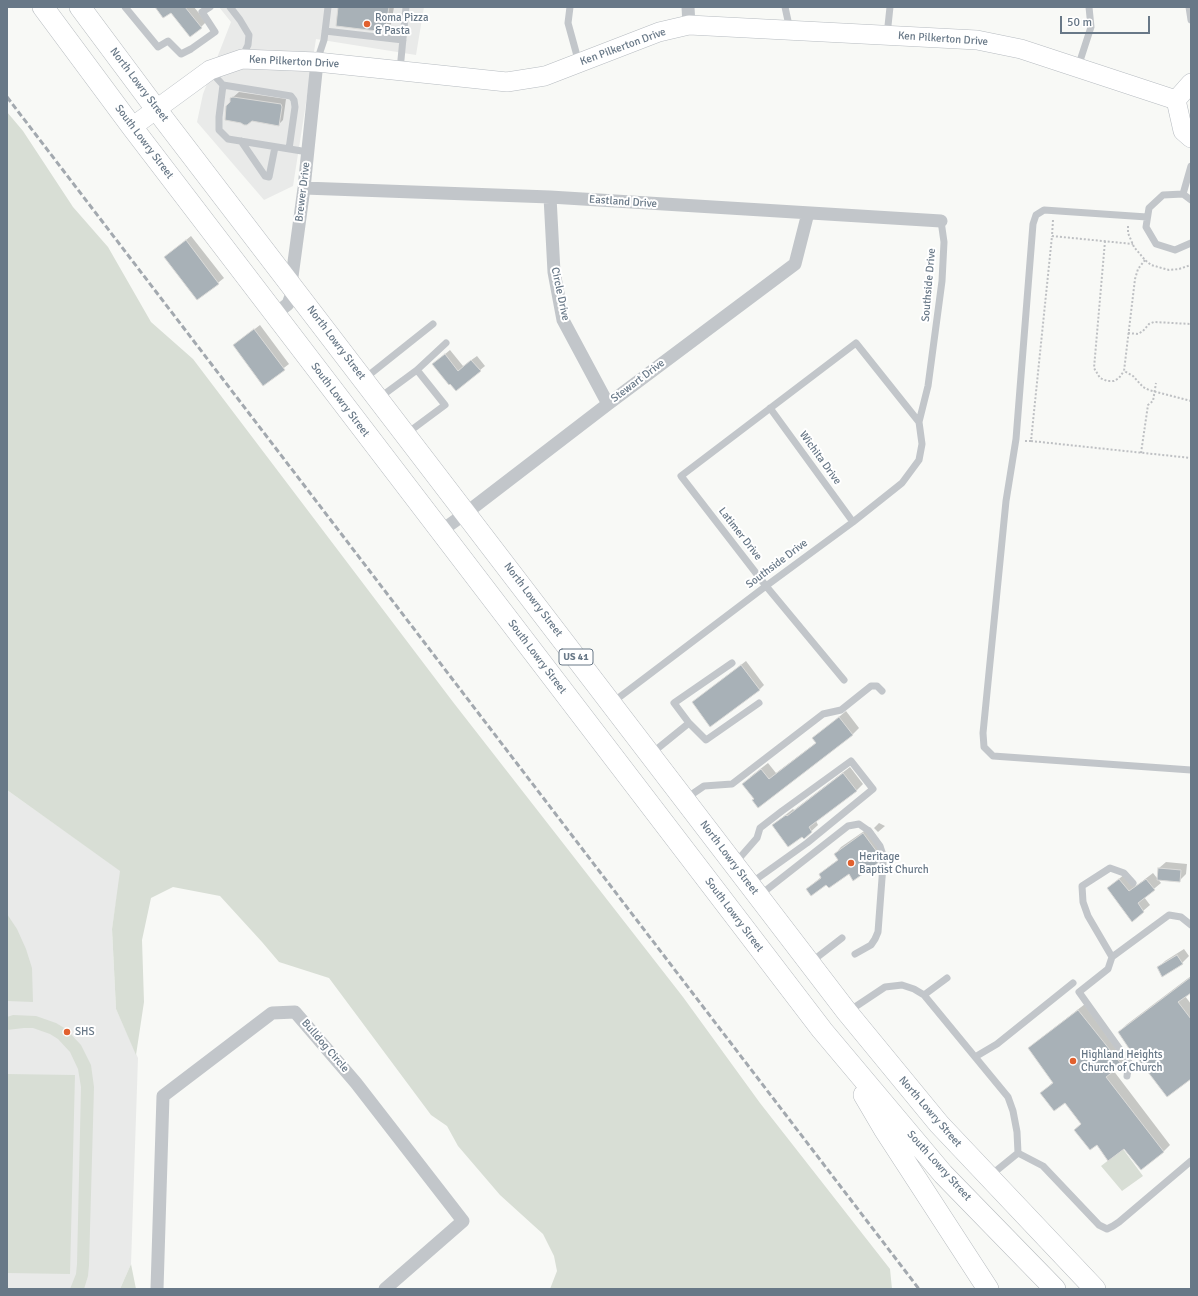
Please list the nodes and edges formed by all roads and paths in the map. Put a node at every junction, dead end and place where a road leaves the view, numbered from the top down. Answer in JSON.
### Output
{"nodes":[{"id":1,"x":43,"y":7,"type":"edge"},
{"id":2,"x":80,"y":7,"type":"edge"},
{"id":3,"x":125,"y":7,"type":"edge"},
{"id":4,"x":210,"y":7,"type":"edge"},
{"id":5,"x":230,"y":7,"type":"edge"},
{"id":6,"x":328,"y":7,"type":"edge"},
{"id":7,"x":406,"y":7,"type":"edge"},
{"id":8,"x":570,"y":7,"type":"edge"},
{"id":9,"x":785,"y":7,"type":"edge"},
{"id":10,"x":890,"y":7,"type":"edge"},
{"id":11,"x":1089,"y":7,"type":"edge"},
{"id":12,"x":688,"y":16,"type":"edge"},
{"id":13,"x":790,"y":30,"type":"junction"},
{"id":14,"x":326,"y":31,"type":"junction"},
{"id":15,"x":887,"y":35,"type":"junction"},
{"id":16,"x":403,"y":40,"type":"junction"},
{"id":17,"x":241,"y":60,"type":"junction"},
{"id":18,"x":317,"y":62,"type":"junction"},
{"id":19,"x":579,"y":63,"type":"junction"},
{"id":20,"x":1078,"y":68,"type":"junction"},
{"id":21,"x":210,"y":70,"type":"junction"},
{"id":22,"x":400,"y":70,"type":"junction"},
{"id":23,"x":1191,"y":83,"type":"edge"},
{"id":24,"x":223,"y":85,"type":"junction"},
{"id":25,"x":1176,"y":100,"type":"junction"},
{"id":26,"x":156,"y":109,"type":"junction"},
{"id":27,"x":132,"y":127,"type":"junction"},
{"id":28,"x":1191,"y":138,"type":"edge"},
{"id":29,"x":241,"y":141,"type":"junction"},
{"id":30,"x":275,"y":147,"type":"junction"},
{"id":31,"x":288,"y":149,"type":"junction"},
{"id":32,"x":308,"y":152,"type":"junction"},
{"id":33,"x":1191,"y":166,"type":"edge"},
{"id":34,"x":304,"y":188,"type":"junction"},
{"id":35,"x":1183,"y":194,"type":"junction"},
{"id":36,"x":550,"y":197,"type":"junction"},
{"id":37,"x":1191,"y":200,"type":"edge"},
{"id":38,"x":1054,"y":211,"type":"junction"},
{"id":39,"x":808,"y":213,"type":"junction"},
{"id":40,"x":1128,"y":216,"type":"junction"},
{"id":41,"x":1147,"y":217,"type":"junction"},
{"id":42,"x":940,"y":220,"type":"joint"},
{"id":43,"x":1052,"y":236,"type":"junction"},
{"id":44,"x":1105,"y":241,"type":"junction"},
{"id":45,"x":1191,"y":243,"type":"edge"},
{"id":46,"x":1133,"y":244,"type":"junction"},
{"id":47,"x":1145,"y":260,"type":"junction"},
{"id":48,"x":1191,"y":265,"type":"edge"},
{"id":49,"x":291,"y":284,"type":"junction"},
{"id":50,"x":275,"y":314,"type":"junction"},
{"id":51,"x":433,"y":324,"type":"dead end"},
{"id":52,"x":1191,"y":324,"type":"edge"},
{"id":53,"x":1128,"y":333,"type":"junction"},
{"id":54,"x":446,"y":343,"type":"dead end"},
{"id":55,"x":417,"y":370,"type":"junction"},
{"id":56,"x":1124,"y":371,"type":"junction"},
{"id":57,"x":364,"y":379,"type":"junction"},
{"id":58,"x":1156,"y":383,"type":"dead end"},
{"id":59,"x":1155,"y":392,"type":"junction"},
{"id":60,"x":378,"y":398,"type":"junction"},
{"id":61,"x":1191,"y":401,"type":"edge"},
{"id":62,"x":608,"y":404,"type":"junction"},
{"id":63,"x":770,"y":408,"type":"junction"},
{"id":64,"x":919,"y":422,"type":"junction"},
{"id":65,"x":406,"y":434,"type":"junction"},
{"id":66,"x":1016,"y":439,"type":"junction"},
{"id":67,"x":1031,"y":442,"type":"junction"},
{"id":68,"x":1141,"y":453,"type":"junction"},
{"id":69,"x":1191,"y":458,"type":"edge"},
{"id":70,"x":466,"y":513,"type":"junction"},
{"id":71,"x":853,"y":522,"type":"junction"},
{"id":72,"x":441,"y":531,"type":"junction"},
{"id":73,"x":766,"y":586,"type":"junction"},
{"id":74,"x":732,"y":663,"type":"dead end"},
{"id":75,"x":844,"y":680,"type":"dead end"},
{"id":76,"x":882,"y":691,"type":"dead end"},
{"id":77,"x":611,"y":703,"type":"junction"},
{"id":78,"x":759,"y":703,"type":"dead end"},
{"id":79,"x":689,"y":723,"type":"junction"},
{"id":80,"x":650,"y":754,"type":"junction"},
{"id":81,"x":1191,"y":770,"type":"edge"},
{"id":82,"x":685,"y":799,"type":"junction"},
{"id":83,"x":734,"y":864,"type":"junction"},
{"id":84,"x":710,"y":882,"type":"junction"},
{"id":85,"x":1133,"y":883,"type":"dead end"},
{"id":86,"x":754,"y":890,"type":"junction"},
{"id":87,"x":1191,"y":925,"type":"edge"},
{"id":88,"x":842,"y":938,"type":"dead end"},
{"id":89,"x":855,"y":954,"type":"dead end"},
{"id":90,"x":1112,"y":957,"type":"junction"},
{"id":91,"x":810,"y":963,"type":"junction"},
{"id":92,"x":947,"y":978,"type":"dead end"},
{"id":93,"x":1073,"y":983,"type":"dead end"},
{"id":94,"x":924,"y":995,"type":"junction"},
{"id":95,"x":847,"y":1012,"type":"junction"},
{"id":96,"x":822,"y":1030,"type":"junction"},
{"id":97,"x":836,"y":1046,"type":"junction"},
{"id":98,"x":975,"y":1057,"type":"junction"},
{"id":99,"x":1127,"y":1076,"type":"dead end"},
{"id":100,"x":1018,"y":1153,"type":"junction"},
{"id":101,"x":1191,"y":1161,"type":"edge"},
{"id":102,"x":989,"y":1176,"type":"junction"},
{"id":103,"x":157,"y":1289,"type":"edge"},
{"id":104,"x":385,"y":1289,"type":"edge"},
{"id":105,"x":988,"y":1289,"type":"edge"},
{"id":106,"x":1054,"y":1289,"type":"edge"},
{"id":107,"x":1095,"y":1289,"type":"edge"}],
"edges":[{"from":1,"to":27,"type":"main road","name":"South Lowry Street","number":"US 41"},
{"from":2,"to":26,"type":"main road","name":"North Lowry Street","number":"US 41"},
{"from":3,"to":4,"type":"lane"},
{"from":5,"to":17,"type":"lane"},
{"from":6,"to":14,"type":"lane"},
{"from":7,"to":16,"type":"lane"},
{"from":8,"to":19,"type":"lane"},
{"from":9,"to":13,"type":"lane"},
{"from":10,"to":15,"type":"lane"},
{"from":11,"to":20,"type":"lane"},
{"from":12,"to":13,"type":"street","name":"Ken Pilkerton Drive"},
{"from":12,"to":19,"type":"street","name":"Ken Pilkerton Drive"},
{"from":13,"to":15,"type":"street","name":"Ken Pilkerton Drive"},
{"from":14,"to":16,"type":"lane"},
{"from":14,"to":18,"type":"lane"},
{"from":15,"to":20,"type":"street","name":"Ken Pilkerton Drive"},
{"from":16,"to":22,"type":"lane"},
{"from":17,"to":18,"type":"street","name":"Ken Pilkerton Drive"},
{"from":17,"to":21,"type":"street","name":"Ken Pilkerton Drive"},
{"from":18,"to":22,"type":"street","name":"Ken Pilkerton Drive"},
{"from":18,"to":32,"type":"street","name":"Brewer Drive"},
{"from":19,"to":22,"type":"street","name":"Ken Pilkerton Drive"},
{"from":20,"to":25,"type":"street","name":"Ken Pilkerton Drive"},
{"from":21,"to":24,"type":"lane"},
{"from":21,"to":26,"type":"street","name":"Ken Pilkerton Drive"},
{"from":23,"to":25,"type":"street"},
{"from":24,"to":29,"type":"lane"},
{"from":24,"to":31,"type":"lane"},
{"from":25,"to":28,"type":"street"},
{"from":26,"to":27,"type":"street","name":"Ken Pilkerton Drive"},
{"from":26,"to":49,"type":"main road","name":"North Lowry Street","number":"US 41"},
{"from":27,"to":50,"type":"main road","name":"South Lowry Street","number":"US 41"},
{"from":29,"to":30,"type":"lane"},
{"from":29,"to":30,"type":"lane"},
{"from":30,"to":31,"type":"lane"},
{"from":31,"to":32,"type":"lane"},
{"from":32,"to":34,"type":"street","name":"Brewer Drive"},
{"from":33,"to":35,"type":"lane"},
{"from":34,"to":36,"type":"street","name":"Eastland Drive"},
{"from":34,"to":49,"type":"street","name":"Brewer Drive"},
{"from":35,"to":37,"type":"lane"},
{"from":35,"to":41,"type":"lane"},
{"from":36,"to":39,"type":"street","name":"Eastland Drive"},
{"from":36,"to":62,"type":"street","name":"Circle Drive"},
{"from":38,"to":40,"type":"lane"},
{"from":38,"to":43,"type":"path"},
{"from":38,"to":66,"type":"lane"},
{"from":39,"to":42,"type":"street","name":"Eastland Drive"},
{"from":39,"to":62,"type":"street","name":"Stewart Drive"},
{"from":40,"to":41,"type":"lane"},
{"from":40,"to":46,"type":"path"},
{"from":41,"to":45,"type":"lane"},
{"from":42,"to":64,"type":"lane","name":"Southside Drive"},
{"from":43,"to":44,"type":"path"},
{"from":43,"to":67,"type":"path"},
{"from":44,"to":46,"type":"path"},
{"from":44,"to":56,"type":"path"},
{"from":46,"to":47,"type":"path"},
{"from":47,"to":48,"type":"path"},
{"from":47,"to":53,"type":"path"},
{"from":49,"to":50,"type":"street","name":"Brewer Drive"},
{"from":49,"to":57,"type":"main road","name":"North Lowry Street","number":"US 41"},
{"from":50,"to":72,"type":"main road","name":"South Lowry Street","number":"US 41"},
{"from":51,"to":57,"type":"lane"},
{"from":52,"to":53,"type":"path"},
{"from":53,"to":56,"type":"path"},
{"from":54,"to":55,"type":"lane"},
{"from":55,"to":60,"type":"lane"},
{"from":55,"to":65,"type":"lane"},
{"from":56,"to":59,"type":"path"},
{"from":57,"to":60,"type":"main road","name":"North Lowry Street","number":"US 41"},
{"from":58,"to":59,"type":"path"},
{"from":59,"to":61,"type":"path"},
{"from":59,"to":68,"type":"path"},
{"from":60,"to":65,"type":"main road","name":"North Lowry Street","number":"US 41"},
{"from":62,"to":70,"type":"street","name":"Stewart Drive"},
{"from":63,"to":64,"type":"lane"},
{"from":63,"to":71,"type":"lane","name":"Wichita Drive"},
{"from":63,"to":73,"type":"lane","name":"Latimer Drive"},
{"from":64,"to":71,"type":"lane","name":"Southside Drive"},
{"from":65,"to":70,"type":"main road","name":"North Lowry Street","number":"US 41"},
{"from":66,"to":67,"type":"path"},
{"from":66,"to":81,"type":"lane"},
{"from":67,"to":68,"type":"path"},
{"from":68,"to":69,"type":"path"},
{"from":70,"to":72,"type":"street","name":"Stewart Drive"},
{"from":70,"to":77,"type":"main road","name":"North Lowry Street","number":"US 41"},
{"from":71,"to":73,"type":"lane","name":"Southside Drive"},
{"from":72,"to":84,"type":"main road","name":"South Lowry Street","number":"US 41"},
{"from":73,"to":75,"type":"lane","name":"Latimer Drive"},
{"from":73,"to":77,"type":"lane","name":"Southside Drive"},
{"from":74,"to":79,"type":"lane"},
{"from":76,"to":82,"type":"lane"},
{"from":77,"to":80,"type":"main road","name":"North Lowry Street","number":"US 41"},
{"from":78,"to":79,"type":"lane"},
{"from":79,"to":80,"type":"lane"},
{"from":80,"to":82,"type":"main road","name":"North Lowry Street","number":"US 41"},
{"from":82,"to":83,"type":"main road","name":"North Lowry Street","number":"US 41"},
{"from":83,"to":84,"type":"main road"},
{"from":83,"to":86,"type":"main road","name":"North Lowry Street","number":"US 41"},
{"from":83,"to":86,"type":"lane"},
{"from":84,"to":96,"type":"main road","name":"South Lowry Street","number":"US 41"},
{"from":85,"to":90,"type":"lane"},
{"from":86,"to":89,"type":"lane"},
{"from":86,"to":91,"type":"main road","name":"North Lowry Street","number":"US 41"},
{"from":87,"to":90,"type":"lane"},
{"from":88,"to":91,"type":"lane"},
{"from":90,"to":99,"type":"lane"},
{"from":91,"to":95,"type":"main road","name":"North Lowry Street","number":"US 41"},
{"from":92,"to":94,"type":"lane"},
{"from":93,"to":98,"type":"lane"},
{"from":94,"to":95,"type":"lane"},
{"from":94,"to":98,"type":"lane"},
{"from":95,"to":96,"type":"main road"},
{"from":95,"to":102,"type":"main road","name":"North Lowry Street","number":"US 41"},
{"from":96,"to":97,"type":"main road","name":"South Lowry Street","number":"US 41"},
{"from":97,"to":105,"type":"main road"},
{"from":97,"to":106,"type":"main road","name":"South Lowry Street","number":"US 41"},
{"from":98,"to":100,"type":"lane"},
{"from":100,"to":101,"type":"lane"},
{"from":100,"to":102,"type":"lane"},
{"from":102,"to":107,"type":"main road","name":"North Lowry Street","number":"US 41"},
{"from":103,"to":104,"type":"street","name":"Bulldog Circle"}]}
